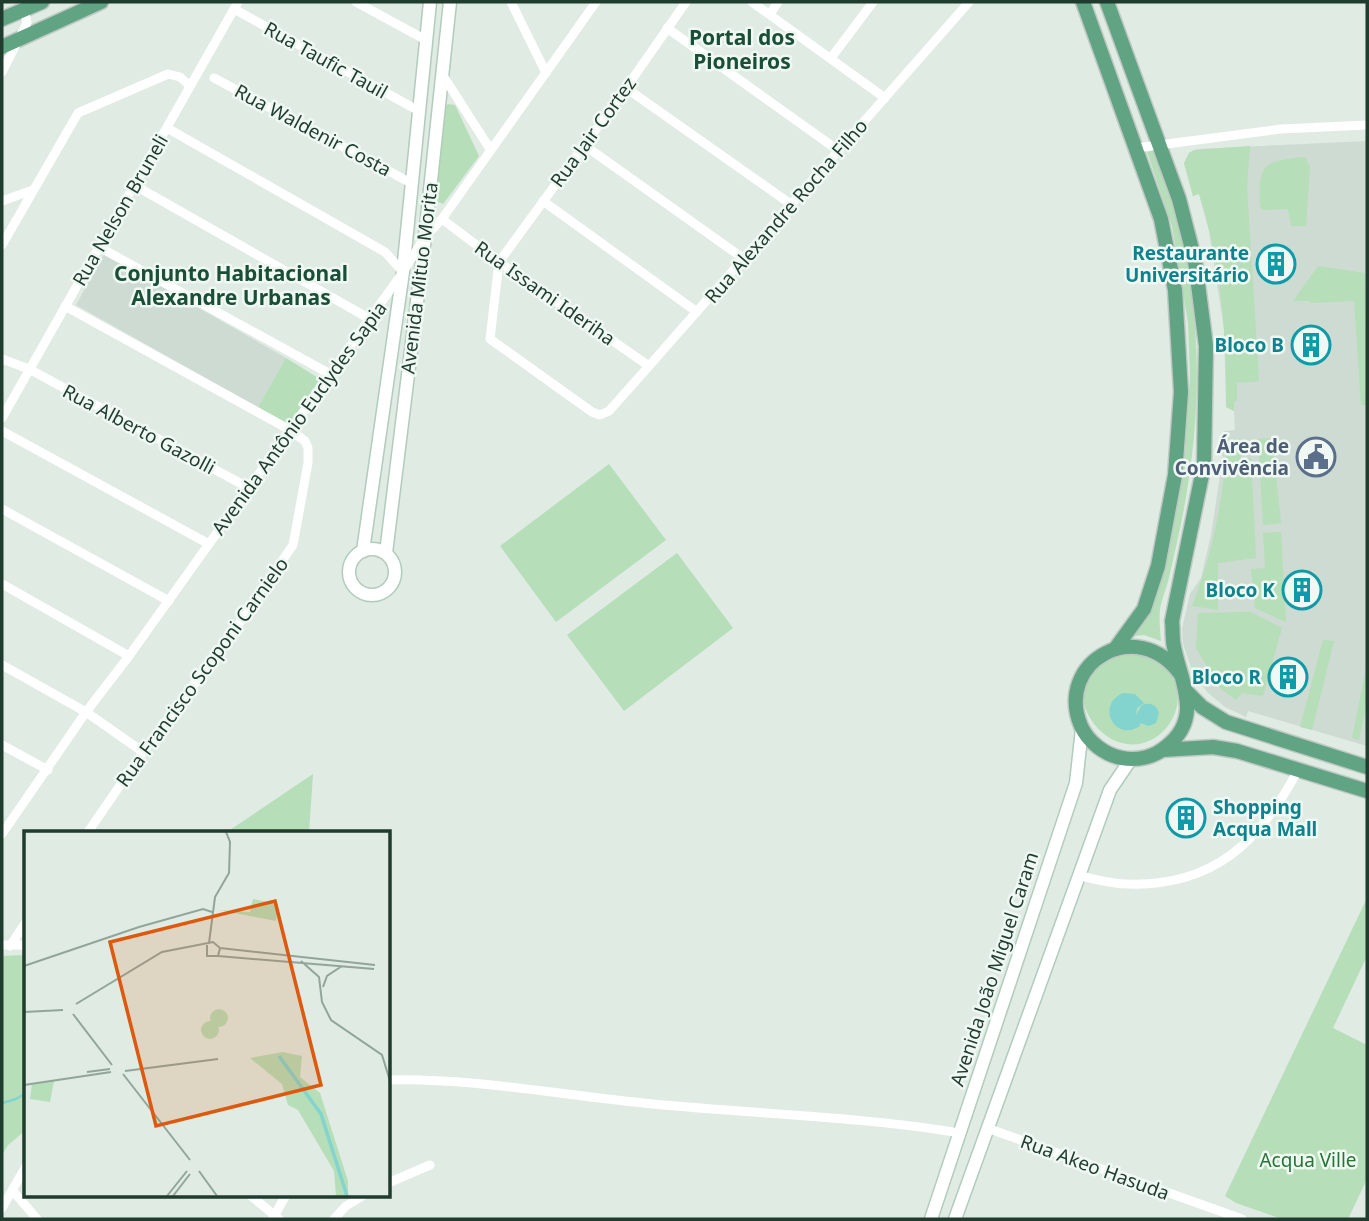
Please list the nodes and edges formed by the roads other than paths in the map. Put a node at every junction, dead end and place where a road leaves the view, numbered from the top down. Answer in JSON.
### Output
{"nodes":[{"id":1,"x":42,"y":2,"type":"edge"},
{"id":2,"x":101,"y":2,"type":"edge"},
{"id":3,"x":356,"y":2,"type":"edge"},
{"id":4,"x":430,"y":2,"type":"edge"},
{"id":5,"x":450,"y":2,"type":"edge"},
{"id":6,"x":511,"y":2,"type":"edge"},
{"id":7,"x":596,"y":2,"type":"edge"},
{"id":8,"x":686,"y":2,"type":"edge"},
{"id":9,"x":752,"y":2,"type":"edge"},
{"id":10,"x":778,"y":2,"type":"edge"},
{"id":11,"x":873,"y":2,"type":"edge"},
{"id":12,"x":969,"y":2,"type":"edge"},
{"id":13,"x":1083,"y":2,"type":"edge"},
{"id":14,"x":1107,"y":2,"type":"edge"},
{"id":15,"x":236,"y":5,"type":"edge"},
{"id":16,"x":24,"y":10,"type":"junction"},
{"id":17,"x":770,"y":14,"type":"junction"},
{"id":18,"x":2,"y":19,"type":"edge"},
{"id":19,"x":667,"y":28,"type":"junction"},
{"id":20,"x":17,"y":40,"type":"junction"},
{"id":21,"x":426,"y":40,"type":"junction"},
{"id":22,"x":2,"y":47,"type":"edge"},
{"id":23,"x":831,"y":58,"type":"junction"},
{"id":24,"x":2,"y":72,"type":"edge"},
{"id":25,"x":441,"y":73,"type":"junction"},
{"id":26,"x":546,"y":73,"type":"junction"},
{"id":27,"x":214,"y":78,"type":"dead end"},
{"id":28,"x":191,"y":86,"type":"junction"},
{"id":29,"x":626,"y":89,"type":"junction"},
{"id":30,"x":885,"y":98,"type":"junction"},
{"id":31,"x":418,"y":111,"type":"junction"},
{"id":32,"x":1367,"y":125,"type":"edge"},
{"id":33,"x":167,"y":128,"type":"junction"},
{"id":34,"x":1159,"y":144,"type":"junction"},
{"id":35,"x":584,"y":145,"type":"junction"},
{"id":36,"x":1136,"y":148,"type":"junction"},
{"id":37,"x":490,"y":149,"type":"junction"},
{"id":38,"x":839,"y":151,"type":"junction"},
{"id":39,"x":411,"y":183,"type":"junction"},
{"id":40,"x":134,"y":185,"type":"junction"},
{"id":41,"x":33,"y":190,"type":"junction"},
{"id":42,"x":2,"y":201,"type":"edge"},
{"id":43,"x":543,"y":201,"type":"junction"},
{"id":44,"x":792,"y":205,"type":"junction"},
{"id":45,"x":442,"y":219,"type":"junction"},
{"id":46,"x":425,"y":237,"type":"junction"},
{"id":47,"x":2,"y":246,"type":"edge"},
{"id":48,"x":99,"y":247,"type":"junction"},
{"id":49,"x":744,"y":259,"type":"junction"},
{"id":50,"x":499,"y":262,"type":"junction"},
{"id":51,"x":403,"y":272,"type":"junction"},
{"id":52,"x":65,"y":306,"type":"junction"},
{"id":53,"x":697,"y":312,"type":"junction"},
{"id":54,"x":370,"y":319,"type":"junction"},
{"id":55,"x":2,"y":359,"type":"edge"},
{"id":56,"x":649,"y":366,"type":"junction"},
{"id":57,"x":29,"y":369,"type":"junction"},
{"id":58,"x":330,"y":374,"type":"junction"},
{"id":59,"x":2,"y":418,"type":"edge"},
{"id":60,"x":290,"y":430,"type":"junction"},
{"id":61,"x":2,"y":431,"type":"edge"},
{"id":62,"x":249,"y":488,"type":"junction"},
{"id":63,"x":2,"y":509,"type":"edge"},
{"id":64,"x":209,"y":544,"type":"junction"},
{"id":65,"x":363,"y":551,"type":"junction"},
{"id":66,"x":386,"y":553,"type":"junction"},
{"id":67,"x":2,"y":584,"type":"edge"},
{"id":68,"x":169,"y":601,"type":"junction"},
{"id":69,"x":1115,"y":649,"type":"junction"},
{"id":70,"x":129,"y":656,"type":"junction"},
{"id":71,"x":2,"y":665,"type":"edge"},
{"id":72,"x":1181,"y":675,"type":"junction"},
{"id":73,"x":1187,"y":692,"type":"junction"},
{"id":74,"x":86,"y":712,"type":"junction"},
{"id":75,"x":1082,"y":729,"type":"junction"},
{"id":76,"x":2,"y":745,"type":"edge"},
{"id":77,"x":1162,"y":750,"type":"junction"},
{"id":78,"x":143,"y":752,"type":"junction"},
{"id":79,"x":1131,"y":759,"type":"junction"},
{"id":80,"x":1367,"y":767,"type":"edge"},
{"id":81,"x":1298,"y":769,"type":"junction"},
{"id":82,"x":48,"y":770,"type":"junction"},
{"id":83,"x":1367,"y":791,"type":"edge"},
{"id":84,"x":89,"y":831,"type":"edge"},
{"id":85,"x":2,"y":835,"type":"edge"},
{"id":86,"x":1080,"y":876,"type":"junction"},
{"id":87,"x":24,"y":924,"type":"edge"},
{"id":88,"x":6,"y":945,"type":"edge"},
{"id":89,"x":24,"y":945,"type":"edge"},
{"id":90,"x":390,"y":1080,"type":"edge"},
{"id":91,"x":987,"y":1128,"type":"junction"},
{"id":92,"x":960,"y":1133,"type":"junction"},
{"id":93,"x":430,"y":1165,"type":"dead end"},
{"id":94,"x":24,"y":1170,"type":"edge"},
{"id":95,"x":390,"y":1182,"type":"edge"},
{"id":96,"x":13,"y":1191,"type":"junction"},
{"id":97,"x":251,"y":1196,"type":"edge"},
{"id":98,"x":286,"y":1196,"type":"edge"},
{"id":99,"x":362,"y":1196,"type":"edge"},
{"id":100,"x":2,"y":1208,"type":"edge"},
{"id":101,"x":275,"y":1218,"type":"edge"},
{"id":102,"x":37,"y":1219,"type":"edge"},
{"id":103,"x":334,"y":1219,"type":"edge"},
{"id":104,"x":931,"y":1219,"type":"edge"},
{"id":105,"x":955,"y":1219,"type":"edge"},
{"id":106,"x":1242,"y":1219,"type":"edge"}],
"edges":[{"from":1,"to":16,"type":"main road"},
{"from":2,"to":20,"type":"main road"},
{"from":3,"to":21,"type":"street"},
{"from":4,"to":21,"type":"street","name":"Avenida Mituo Morita"},
{"from":5,"to":25,"type":"street","name":"Avenida Mituo Morita"},
{"from":6,"to":26,"type":"street"},
{"from":7,"to":26,"type":"street","name":"Avenida Antônio Euclydes Sapia"},
{"from":8,"to":19,"type":"street","name":"Rua Jair Cortez"},
{"from":9,"to":17,"type":"street"},
{"from":10,"to":17,"type":"street"},
{"from":11,"to":23,"type":"street"},
{"from":12,"to":30,"type":"street","name":"Rua Alexandre Rocha Filho"},
{"from":13,"to":36,"type":"main road"},
{"from":14,"to":34,"type":"main road"},
{"from":15,"to":28,"type":"street","name":"Rua Nelson Bruneli"},
{"from":15,"to":31,"type":"street","name":"Rua Taufic Tauil"},
{"from":16,"to":18,"type":"main road"},
{"from":16,"to":20,"type":"street"},
{"from":17,"to":23,"type":"street"},
{"from":19,"to":29,"type":"street","name":"Rua Jair Cortez"},
{"from":19,"to":38,"type":"street"},
{"from":20,"to":22,"type":"main road"},
{"from":20,"to":24,"type":"street"},
{"from":21,"to":31,"type":"street","name":"Avenida Mituo Morita"},
{"from":23,"to":30,"type":"street"},
{"from":25,"to":37,"type":"street"},
{"from":25,"to":46,"type":"street","name":"Avenida Mituo Morita"},
{"from":26,"to":37,"type":"street","name":"Avenida Antônio Euclydes Sapia"},
{"from":27,"to":39,"type":"street","name":"Rua Waldenir Costa"},
{"from":28,"to":33,"type":"street","name":"Rua Nelson Bruneli"},
{"from":28,"to":41,"type":"street"},
{"from":29,"to":35,"type":"street","name":"Rua Jair Cortez"},
{"from":29,"to":44,"type":"street"},
{"from":30,"to":38,"type":"street","name":"Rua Alexandre Rocha Filho"},
{"from":31,"to":39,"type":"street","name":"Avenida Mituo Morita"},
{"from":32,"to":34,"type":"street"},
{"from":33,"to":40,"type":"street","name":"Rua Nelson Bruneli"},
{"from":33,"to":51,"type":"street"},
{"from":34,"to":36,"type":"street"},
{"from":34,"to":72,"type":"main road"},
{"from":35,"to":43,"type":"street","name":"Rua Jair Cortez"},
{"from":35,"to":49,"type":"street"},
{"from":36,"to":69,"type":"main road"},
{"from":37,"to":45,"type":"street","name":"Avenida Antônio Euclydes Sapia"},
{"from":38,"to":44,"type":"street","name":"Rua Alexandre Rocha Filho"},
{"from":39,"to":51,"type":"street","name":"Avenida Mituo Morita"},
{"from":40,"to":48,"type":"street","name":"Rua Nelson Bruneli"},
{"from":40,"to":54,"type":"street"},
{"from":41,"to":42,"type":"street"},
{"from":41,"to":47,"type":"street"},
{"from":43,"to":50,"type":"street","name":"Rua Jair Cortez"},
{"from":43,"to":53,"type":"street"},
{"from":44,"to":49,"type":"street","name":"Rua Alexandre Rocha Filho"},
{"from":45,"to":46,"type":"street","name":"Avenida Antônio Euclydes Sapia"},
{"from":45,"to":50,"type":"street","name":"Rua Issami Ideriha"},
{"from":46,"to":51,"type":"street","name":"Avenida Antônio Euclydes Sapia"},
{"from":46,"to":66,"type":"street","name":"Avenida Mituo Morita"},
{"from":48,"to":52,"type":"street","name":"Rua Nelson Bruneli"},
{"from":48,"to":58,"type":"street"},
{"from":49,"to":53,"type":"street","name":"Rua Alexandre Rocha Filho"},
{"from":50,"to":56,"type":"street","name":"Rua Issami Ideriha"},
{"from":50,"to":56,"type":"street","name":"Rua Alexandre Rocha Filho"},
{"from":51,"to":54,"type":"street","name":"Avenida Antônio Euclydes Sapia"},
{"from":51,"to":65,"type":"street","name":"Avenida Mituo Morita"},
{"from":52,"to":57,"type":"street","name":"Rua Nelson Bruneli"},
{"from":52,"to":60,"type":"street"},
{"from":53,"to":56,"type":"street","name":"Rua Alexandre Rocha Filho"},
{"from":54,"to":58,"type":"street","name":"Avenida Antônio Euclydes Sapia"},
{"from":55,"to":57,"type":"street","name":"Rua Alberto Gazolli"},
{"from":57,"to":59,"type":"street","name":"Rua Nelson Bruneli"},
{"from":57,"to":62,"type":"street","name":"Rua Alberto Gazolli"},
{"from":58,"to":60,"type":"street","name":"Avenida Antônio Euclydes Sapia"},
{"from":60,"to":62,"type":"street","name":"Avenida Antônio Euclydes Sapia"},
{"from":60,"to":78,"type":"street","name":"Rua Francisco Scoponi Carnielo"},
{"from":61,"to":64,"type":"street"},
{"from":62,"to":64,"type":"street","name":"Avenida Antônio Euclydes Sapia"},
{"from":63,"to":68,"type":"street"},
{"from":64,"to":68,"type":"street","name":"Avenida Antônio Euclydes Sapia"},
{"from":65,"to":66,"type":"street"},
{"from":65,"to":66,"type":"street"},
{"from":67,"to":70,"type":"street"},
{"from":68,"to":70,"type":"street","name":"Avenida Antônio Euclydes Sapia"},
{"from":69,"to":72,"type":"main road"},
{"from":69,"to":75,"type":"main road"},
{"from":70,"to":74,"type":"street","name":"Avenida Antônio Euclydes Sapia"},
{"from":71,"to":74,"type":"street"},
{"from":72,"to":73,"type":"main road"},
{"from":73,"to":77,"type":"main road"},
{"from":73,"to":80,"type":"main road"},
{"from":74,"to":78,"type":"street"},
{"from":74,"to":82,"type":"street","name":"Avenida Antônio Euclydes Sapia"},
{"from":75,"to":79,"type":"main road"},
{"from":75,"to":92,"type":"street","name":"Avenida João Miguel Caram"},
{"from":76,"to":82,"type":"street"},
{"from":77,"to":79,"type":"main road"},
{"from":77,"to":81,"type":"main road"},
{"from":78,"to":84,"type":"street","name":"Rua Francisco Scoponi Carnielo"},
{"from":79,"to":86,"type":"street"},
{"from":81,"to":83,"type":"main road"},
{"from":81,"to":86,"type":"street"},
{"from":82,"to":85,"type":"street","name":"Avenida Antônio Euclydes Sapia"},
{"from":86,"to":91,"type":"street"},
{"from":87,"to":88,"type":"street"},
{"from":88,"to":89,"type":"street"},
{"from":90,"to":92,"type":"street"},
{"from":91,"to":105,"type":"street"},
{"from":91,"to":106,"type":"street","name":"Rua Akeo Hasuda"},
{"from":92,"to":104,"type":"street","name":"Avenida João Miguel Caram"},
{"from":93,"to":95,"type":"street"},
{"from":94,"to":96,"type":"street"},
{"from":96,"to":100,"type":"street"},
{"from":96,"to":102,"type":"street"},
{"from":97,"to":101,"type":"street"},
{"from":98,"to":101,"type":"street"},
{"from":99,"to":103,"type":"street"}]}
